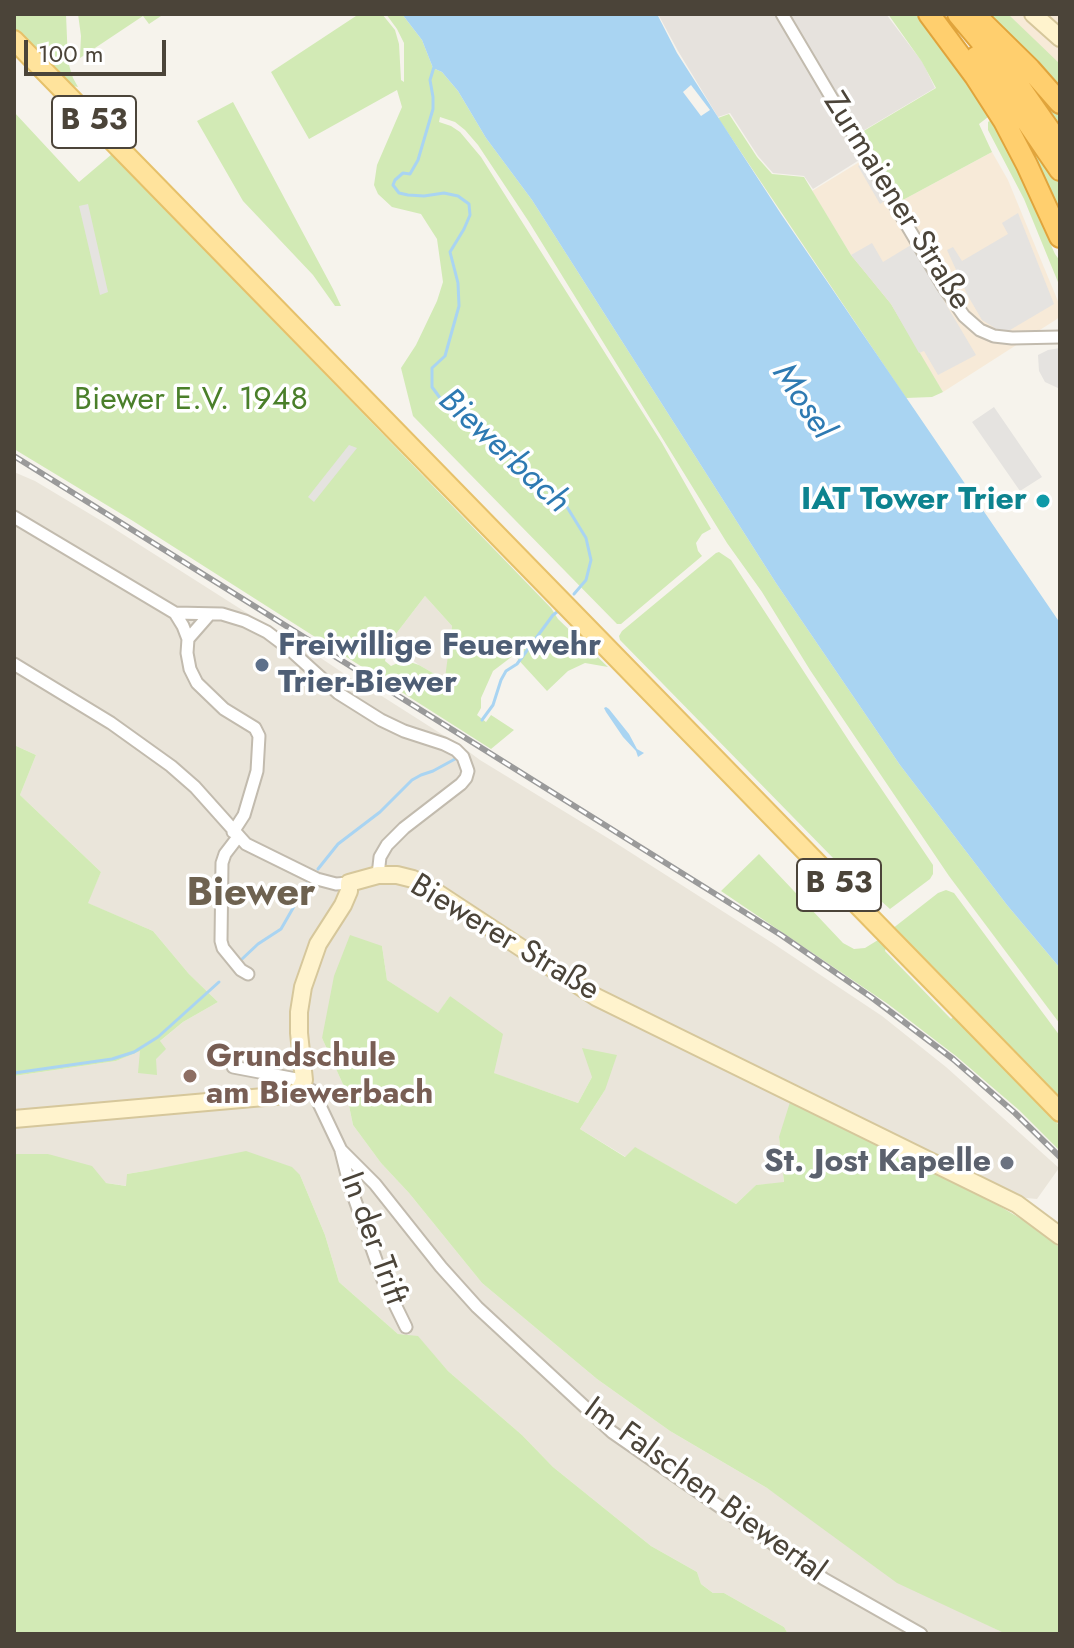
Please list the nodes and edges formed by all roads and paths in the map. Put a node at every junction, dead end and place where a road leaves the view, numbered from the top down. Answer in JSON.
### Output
{"nodes":[{"id":1,"x":782,"y":14,"type":"edge"},
{"id":2,"x":929,"y":14,"type":"edge"},
{"id":3,"x":940,"y":14,"type":"edge"},
{"id":4,"x":958,"y":14,"type":"edge"},
{"id":5,"x":974,"y":14,"type":"edge"},
{"id":6,"x":1033,"y":14,"type":"edge"},
{"id":7,"x":1060,"y":38,"type":"edge"},
{"id":8,"x":14,"y":40,"type":"edge"},
{"id":9,"x":1018,"y":95,"type":"junction"},
{"id":10,"x":1060,"y":103,"type":"edge"},
{"id":11,"x":1060,"y":145,"type":"edge"},
{"id":12,"x":1060,"y":170,"type":"edge"},
{"id":13,"x":1060,"y":237,"type":"edge"},
{"id":14,"x":1060,"y":327,"type":"edge"},
{"id":15,"x":1044,"y":337,"type":"junction"},
{"id":16,"x":1060,"y":337,"type":"edge"},
{"id":17,"x":14,"y":517,"type":"edge"},
{"id":18,"x":175,"y":613,"type":"junction"},
{"id":19,"x":209,"y":615,"type":"junction"},
{"id":20,"x":188,"y":639,"type":"junction"},
{"id":21,"x":14,"y":664,"type":"edge"},
{"id":22,"x":236,"y":835,"type":"junction"},
{"id":23,"x":378,"y":875,"type":"junction"},
{"id":24,"x":349,"y":883,"type":"junction"},
{"id":25,"x":241,"y":969,"type":"dead end"},
{"id":26,"x":233,"y":1067,"type":"dead end"},
{"id":27,"x":302,"y":1085,"type":"junction"},
{"id":28,"x":1060,"y":1112,"type":"edge"},
{"id":29,"x":14,"y":1119,"type":"edge"},
{"id":30,"x":341,"y":1150,"type":"junction"},
{"id":31,"x":1060,"y":1236,"type":"edge"},
{"id":32,"x":406,"y":1327,"type":"dead end"},
{"id":33,"x":921,"y":1634,"type":"edge"}],
"edges":[{"from":1,"to":15,"type":"street","name":"Zurmaiener Straße"},
{"from":2,"to":9,"type":"highway"},
{"from":3,"to":9,"type":"highway"},
{"from":4,"to":9,"type":"highway"},
{"from":5,"to":9,"type":"highway"},
{"from":6,"to":7,"type":"street"},
{"from":8,"to":28,"type":"main road","number":"B 53"},
{"from":9,"to":10,"type":"highway"},
{"from":9,"to":11,"type":"highway"},
{"from":9,"to":12,"type":"highway"},
{"from":9,"to":13,"type":"highway"},
{"from":14,"to":15,"type":"street"},
{"from":15,"to":16,"type":"street","name":"Zurmaiener Straße"},
{"from":17,"to":18,"type":"street"},
{"from":18,"to":19,"type":"street"},
{"from":18,"to":20,"type":"street"},
{"from":19,"to":20,"type":"street"},
{"from":19,"to":23,"type":"street"},
{"from":20,"to":22,"type":"street"},
{"from":21,"to":22,"type":"street","name":"Biewerer Straße"},
{"from":22,"to":24,"type":"street","name":"Biewerer Straße"},
{"from":22,"to":25,"type":"street"},
{"from":23,"to":24,"type":"street","name":"Biewerer Straße"},
{"from":23,"to":31,"type":"street","name":"Biewerer Straße"},
{"from":24,"to":27,"type":"street"},
{"from":26,"to":27,"type":"street"},
{"from":27,"to":29,"type":"street"},
{"from":27,"to":30,"type":"street"},
{"from":30,"to":32,"type":"street","name":"In der Trift"},
{"from":30,"to":33,"type":"street","name":"Im Falschen Biewertal"}]}
